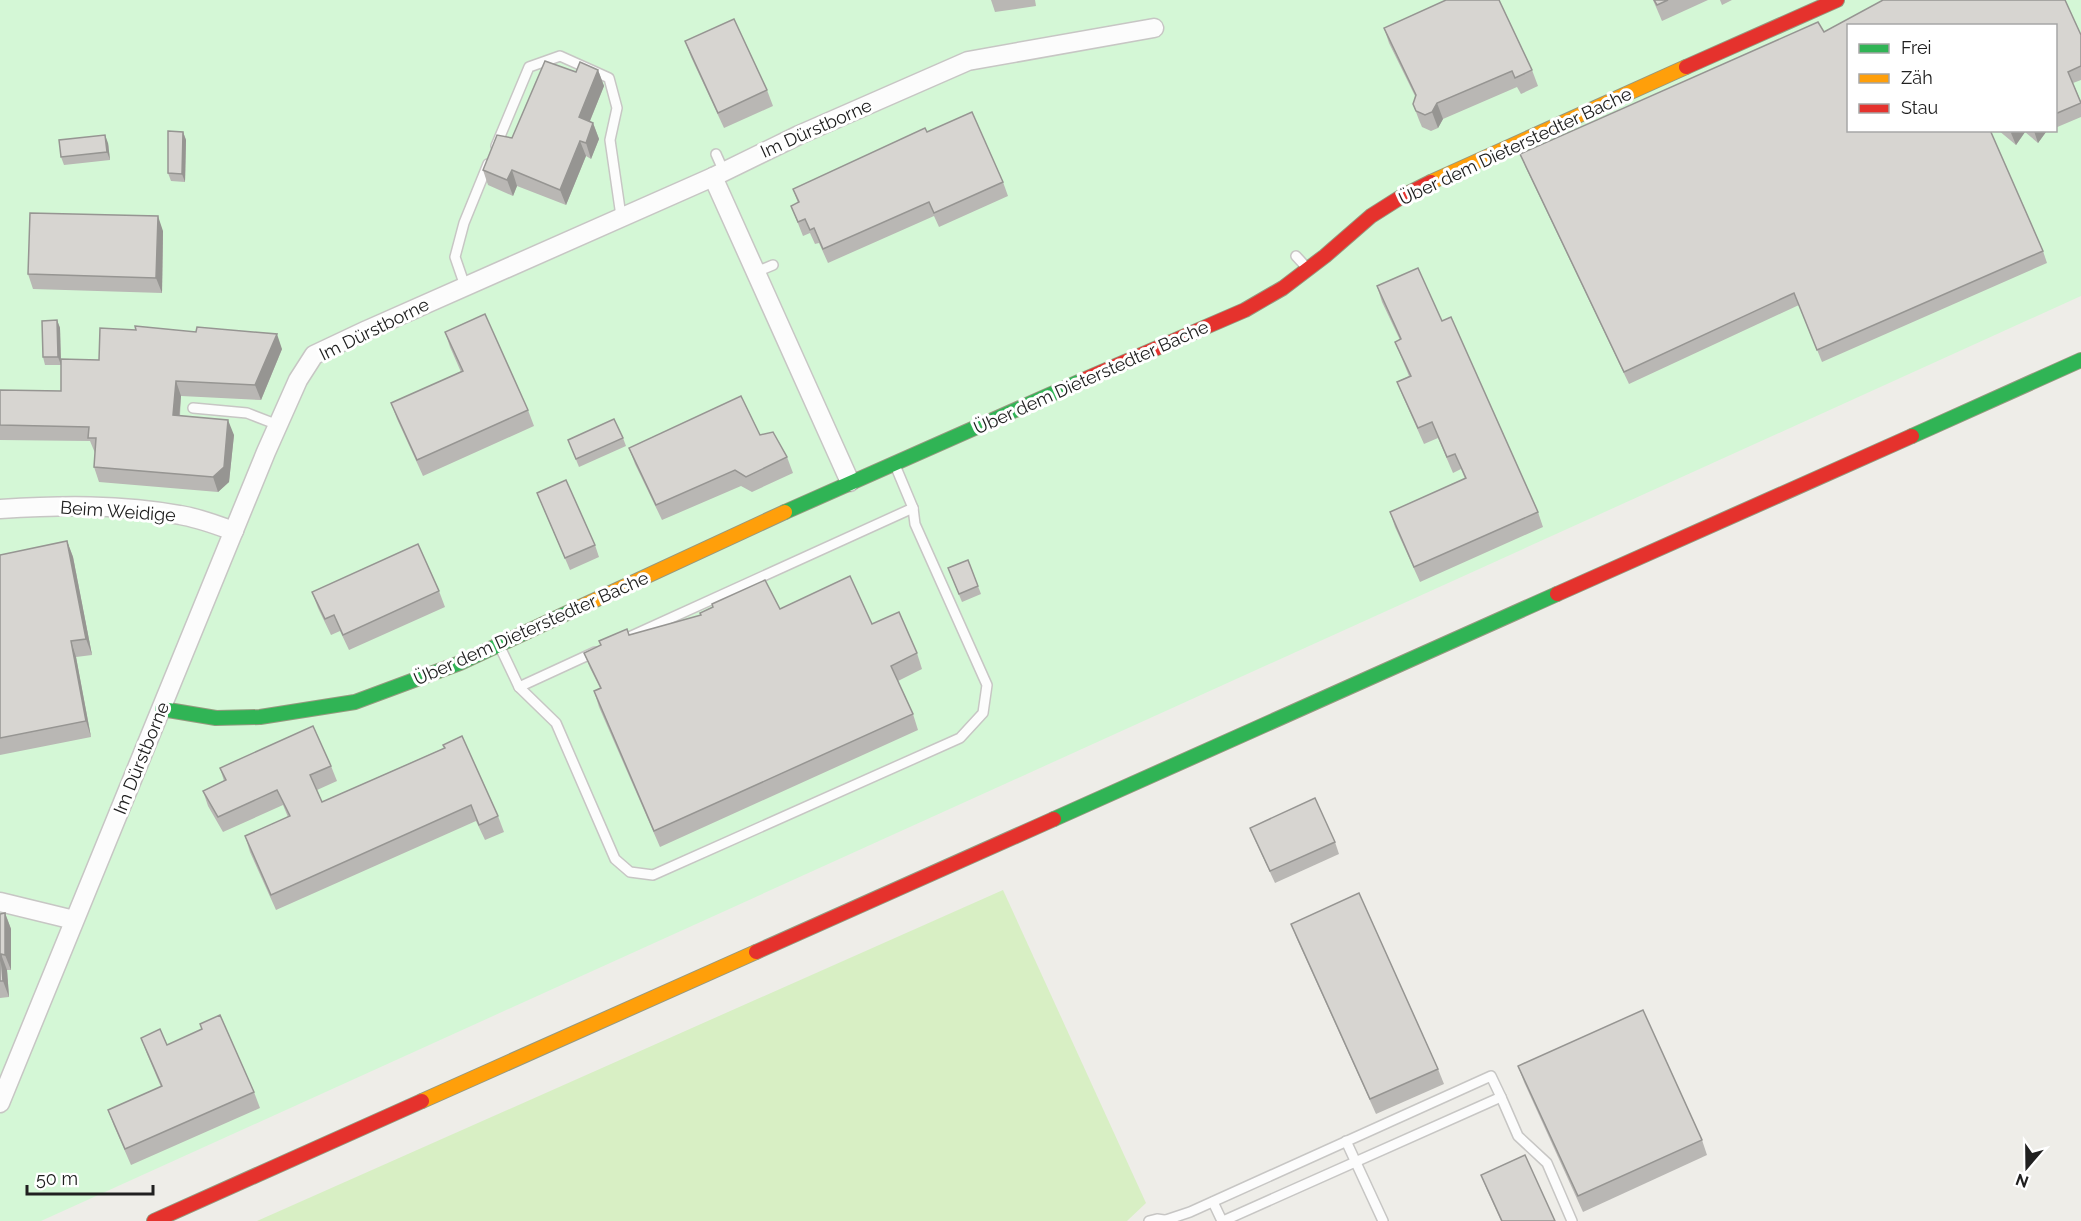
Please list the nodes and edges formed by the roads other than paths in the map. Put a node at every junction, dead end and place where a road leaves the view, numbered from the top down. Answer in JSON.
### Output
{"nodes":[{"id":1,"x":1837,"y":0,"type":"edge"},
{"id":2,"x":1154,"y":28,"type":"dead end"},
{"id":3,"x":716,"y":154,"type":"dead end"},
{"id":4,"x":718,"y":174,"type":"junction"},
{"id":5,"x":621,"y":216,"type":"junction"},
{"id":6,"x":1296,"y":256,"type":"dead end"},
{"id":7,"x":773,"y":265,"type":"dead end"},
{"id":8,"x":1308,"y":270,"type":"junction"},
{"id":9,"x":756,"y":272,"type":"junction"},
{"id":10,"x":465,"y":286,"type":"junction"},
{"id":11,"x":2081,"y":360,"type":"edge"},
{"id":12,"x":193,"y":408,"type":"dead end"},
{"id":13,"x":278,"y":425,"type":"junction"},
{"id":14,"x":894,"y":463,"type":"junction"},
{"id":15,"x":850,"y":482,"type":"junction"},
{"id":16,"x":913,"y":508,"type":"junction"},
{"id":17,"x":0,"y":509,"type":"edge"},
{"id":18,"x":234,"y":531,"type":"junction"},
{"id":19,"x":616,"y":643,"type":"edge"},
{"id":20,"x":499,"y":645,"type":"junction"},
{"id":21,"x":605,"y":647,"type":"edge"},
{"id":22,"x":519,"y":687,"type":"junction"},
{"id":23,"x":162,"y":709,"type":"junction"},
{"id":24,"x":0,"y":902,"type":"edge"},
{"id":25,"x":74,"y":920,"type":"junction"},
{"id":26,"x":1501,"y":1097,"type":"junction"},
{"id":27,"x":0,"y":1103,"type":"edge"},
{"id":28,"x":1346,"y":1141,"type":"junction"},
{"id":29,"x":1356,"y":1161,"type":"junction"},
{"id":30,"x":1213,"y":1202,"type":"junction"},
{"id":31,"x":1168,"y":1220,"type":"edge"},
{"id":32,"x":154,"y":1221,"type":"edge"},
{"id":33,"x":1149,"y":1221,"type":"edge"},
{"id":34,"x":1222,"y":1221,"type":"edge"},
{"id":35,"x":1383,"y":1221,"type":"edge"},
{"id":36,"x":1572,"y":1221,"type":"edge"}],
"edges":[{"from":1,"to":8,"type":"main road","name":"Über dem Dieterstedter Bache"},
{"from":2,"to":4,"type":"street","name":"Im Dürstborne"},
{"from":3,"to":4,"type":"lane"},
{"from":4,"to":5,"type":"street","name":"Im Dürstborne"},
{"from":4,"to":9,"type":"street"},
{"from":5,"to":10,"type":"street","name":"Im Dürstborne"},
{"from":5,"to":10,"type":"lane"},
{"from":6,"to":8,"type":"lane"},
{"from":7,"to":9,"type":"lane"},
{"from":8,"to":14,"type":"main road","name":"Über dem Dieterstedter Bache"},
{"from":9,"to":15,"type":"street"},
{"from":10,"to":13,"type":"street","name":"Im Dürstborne"},
{"from":11,"to":32,"type":"main road"},
{"from":12,"to":13,"type":"lane"},
{"from":13,"to":18,"type":"street","name":"Im Dürstborne"},
{"from":14,"to":15,"type":"main road","name":"Über dem Dieterstedter Bache"},
{"from":14,"to":16,"type":"lane"},
{"from":15,"to":20,"type":"main road","name":"Über dem Dieterstedter Bache"},
{"from":16,"to":19,"type":"lane"},
{"from":16,"to":22,"type":"lane"},
{"from":17,"to":18,"type":"street","name":"Beim Weidige"},
{"from":18,"to":23,"type":"street","name":"Im Dürstborne"},
{"from":20,"to":22,"type":"lane"},
{"from":20,"to":23,"type":"main road","name":"Über dem Dieterstedter Bache"},
{"from":21,"to":22,"type":"lane"},
{"from":23,"to":25,"type":"street","name":"Im Dürstborne"},
{"from":24,"to":25,"type":"street"},
{"from":25,"to":27,"type":"street","name":"Im Dürstborne"},
{"from":26,"to":28,"type":"lane"},
{"from":26,"to":29,"type":"lane"},
{"from":26,"to":36,"type":"lane"},
{"from":28,"to":29,"type":"lane"},
{"from":28,"to":30,"type":"lane"},
{"from":29,"to":34,"type":"lane"},
{"from":29,"to":35,"type":"lane"},
{"from":30,"to":31,"type":"lane"},
{"from":30,"to":34,"type":"lane"},
{"from":31,"to":33,"type":"lane"}]}
